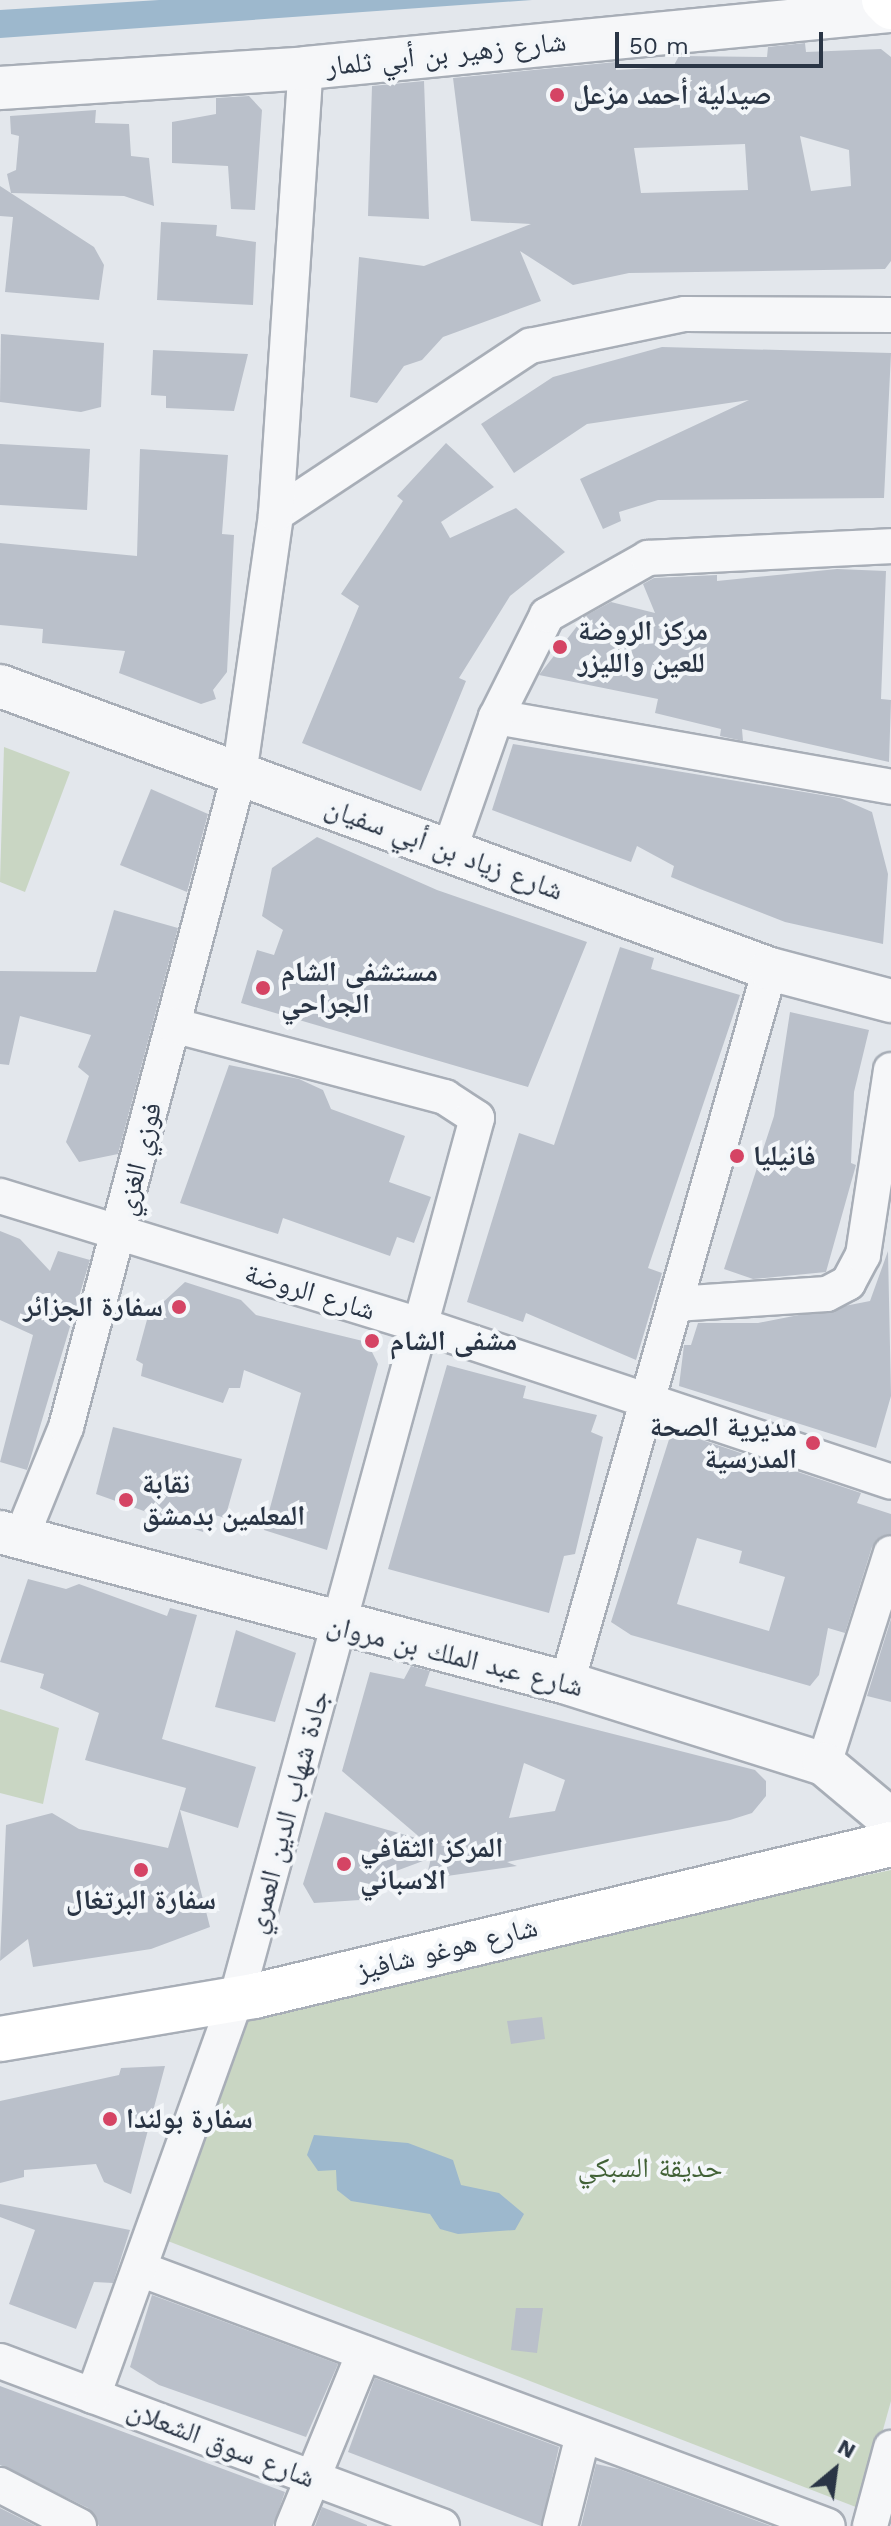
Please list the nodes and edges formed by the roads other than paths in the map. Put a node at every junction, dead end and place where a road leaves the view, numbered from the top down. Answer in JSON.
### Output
{"nodes":[{"id":1,"x":884,"y":0,"type":"edge"},
{"id":2,"x":891,"y":9,"type":"edge"},
{"id":3,"x":306,"y":68,"type":"junction"},
{"id":4,"x":0,"y":88,"type":"edge"},
{"id":5,"x":891,"y":315,"type":"edge"},
{"id":6,"x":276,"y":514,"type":"junction"},
{"id":7,"x":891,"y":546,"type":"edge"},
{"id":8,"x":0,"y":686,"type":"edge"},
{"id":9,"x":496,"y":717,"type":"junction"},
{"id":10,"x":239,"y":775,"type":"junction"},
{"id":11,"x":891,"y":787,"type":"edge"},
{"id":12,"x":449,"y":851,"type":"junction"},
{"id":13,"x":770,"y":969,"type":"junction"},
{"id":14,"x":891,"y":1001,"type":"edge"},
{"id":15,"x":173,"y":1025,"type":"junction"},
{"id":16,"x":891,"y":1070,"type":"edge"},
{"id":17,"x":0,"y":1196,"type":"edge"},
{"id":18,"x":119,"y":1235,"type":"junction"},
{"id":19,"x":675,"y":1304,"type":"junction"},
{"id":20,"x":420,"y":1325,"type":"junction"},
{"id":21,"x":646,"y":1404,"type":"junction"},
{"id":22,"x":891,"y":1482,"type":"edge"},
{"id":23,"x":10,"y":1535,"type":"edge"},
{"id":24,"x":891,"y":1553,"type":"edge"},
{"id":25,"x":338,"y":1627,"type":"junction"},
{"id":26,"x":567,"y":1683,"type":"junction"},
{"id":27,"x":824,"y":1764,"type":"junction"},
{"id":28,"x":891,"y":1820,"type":"edge"},
{"id":29,"x":891,"y":1844,"type":"edge"},
{"id":30,"x":237,"y":1996,"type":"junction"},
{"id":31,"x":0,"y":2039,"type":"edge"},
{"id":32,"x":140,"y":2269,"type":"junction"},
{"id":33,"x":364,"y":2353,"type":"junction"},
{"id":34,"x":0,"y":2361,"type":"edge"},
{"id":35,"x":93,"y":2396,"type":"junction"},
{"id":36,"x":583,"y":2435,"type":"junction"},
{"id":37,"x":891,"y":2448,"type":"edge"},
{"id":38,"x":308,"y":2477,"type":"junction"},
{"id":39,"x":0,"y":2485,"type":"edge"},
{"id":40,"x":79,"y":2526,"type":"edge"},
{"id":41,"x":293,"y":2526,"type":"edge"},
{"id":42,"x":442,"y":2526,"type":"edge"},
{"id":43,"x":560,"y":2526,"type":"edge"},
{"id":44,"x":828,"y":2526,"type":"edge"},
{"id":45,"x":870,"y":2526,"type":"edge"}],
"edges":[{"from":1,"to":2,"type":"main road"},
{"from":2,"to":3,"type":"street","name":"شارع زهير بن أبي ثلمار"},
{"from":3,"to":4,"type":"street","name":"شارع زهير بن أبي ثلمار"},
{"from":3,"to":6,"type":"street","name":"فوزي الغزي"},
{"from":5,"to":6,"type":"street"},
{"from":6,"to":10,"type":"street","name":"فوزي الغزي"},
{"from":7,"to":9,"type":"street"},
{"from":8,"to":10,"type":"street","name":"شارع زياد بن أبي سفيان"},
{"from":9,"to":11,"type":"street"},
{"from":9,"to":12,"type":"street"},
{"from":10,"to":12,"type":"street","name":"شارع زياد بن أبي سفيان"},
{"from":10,"to":15,"type":"street","name":"فوزي الغزي"},
{"from":12,"to":13,"type":"street","name":"شارع زياد بن أبي سفيان"},
{"from":13,"to":14,"type":"street","name":"شارع زياد بن أبي سفيان"},
{"from":13,"to":19,"type":"street"},
{"from":15,"to":18,"type":"street","name":"فوزي الغزي"},
{"from":15,"to":20,"type":"street","name":"جادة شهاب الدين العمري"},
{"from":16,"to":19,"type":"street"},
{"from":17,"to":18,"type":"street","name":"شارع الروضة"},
{"from":18,"to":20,"type":"street","name":"شارع الروضة"},
{"from":18,"to":23,"type":"street","name":"فوزي الغزي"},
{"from":19,"to":21,"type":"street"},
{"from":20,"to":21,"type":"street","name":"شارع الروضة"},
{"from":20,"to":25,"type":"street","name":"جادة شهاب الدين العمري"},
{"from":21,"to":22,"type":"street","name":"شارع الروضة"},
{"from":21,"to":26,"type":"street"},
{"from":23,"to":25,"type":"street","name":"شارع عبد الملك بن مروان"},
{"from":24,"to":27,"type":"street"},
{"from":25,"to":26,"type":"street","name":"شارع عبد الملك بن مروان"},
{"from":25,"to":30,"type":"street","name":"جادة شهاب الدين العمري"},
{"from":26,"to":27,"type":"street","name":"شارع عبد الملك بن مروان"},
{"from":27,"to":28,"type":"street","name":"شارع عبد الملك بن مروان"},
{"from":29,"to":30,"type":"main road","name":"شارع هوغو شافيز"},
{"from":30,"to":31,"type":"main road","name":"شارع هوغو شافيز"},
{"from":30,"to":32,"type":"street","name":"جادة شهاب الدين العمري"},
{"from":32,"to":33,"type":"street"},
{"from":32,"to":35,"type":"street","name":"جادة شهاب الدين العمري"},
{"from":33,"to":36,"type":"street"},
{"from":33,"to":38,"type":"street"},
{"from":34,"to":35,"type":"street","name":"شارع سوق الشعلان"},
{"from":35,"to":38,"type":"street","name":"شارع سوق الشعلان"},
{"from":36,"to":43,"type":"street"},
{"from":36,"to":44,"type":"street"},
{"from":37,"to":45,"type":"street"},
{"from":38,"to":41,"type":"street"},
{"from":38,"to":42,"type":"street","name":"شارع سوق الشعلان"},
{"from":39,"to":40,"type":"street"}]}
